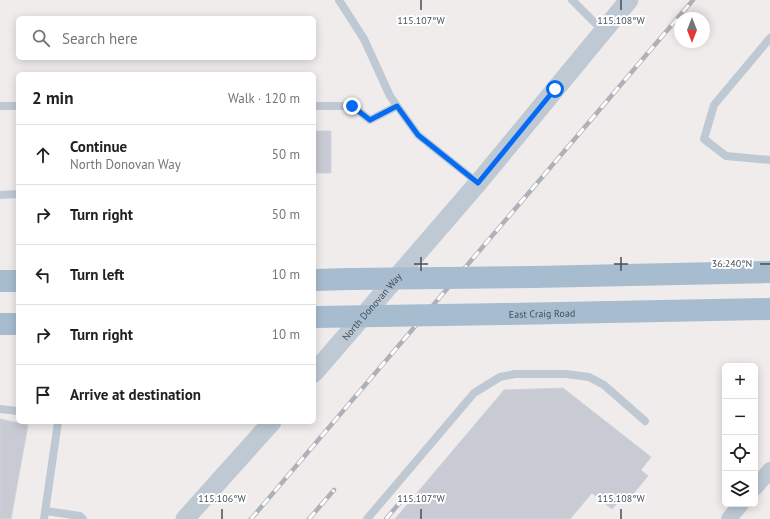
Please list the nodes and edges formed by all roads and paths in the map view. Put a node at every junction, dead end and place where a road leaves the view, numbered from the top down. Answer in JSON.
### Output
{"nodes":[{"id":1,"x":339,"y":0,"type":"edge"},
{"id":2,"x":572,"y":0,"type":"edge"},
{"id":3,"x":629,"y":0,"type":"edge"},
{"id":4,"x":603,"y":31,"type":"junction"},
{"id":5,"x":770,"y":38,"type":"edge"},
{"id":6,"x":0,"y":106,"type":"edge"},
{"id":7,"x":16,"y":106,"type":"edge"},
{"id":8,"x":316,"y":106,"type":"edge"},
{"id":9,"x":397,"y":106,"type":"junction"},
{"id":10,"x":770,"y":160,"type":"edge"},
{"id":11,"x":478,"y":183,"type":"junction"},
{"id":12,"x":16,"y":194,"type":"edge"},
{"id":13,"x":0,"y":195,"type":"edge"},
{"id":14,"x":770,"y":272,"type":"edge"},
{"id":15,"x":316,"y":280,"type":"edge"},
{"id":16,"x":0,"y":281,"type":"edge"},
{"id":17,"x":16,"y":281,"type":"edge"},
{"id":18,"x":770,"y":309,"type":"edge"},
{"id":19,"x":316,"y":318,"type":"edge"},
{"id":20,"x":0,"y":324,"type":"edge"},
{"id":21,"x":16,"y":324,"type":"edge"},
{"id":22,"x":316,"y":371,"type":"edge"},
{"id":23,"x":0,"y":409,"type":"edge"},
{"id":24,"x":16,"y":411,"type":"edge"},
{"id":25,"x":645,"y":421,"type":"dead end"},
{"id":26,"x":58,"y":424,"type":"edge"},
{"id":27,"x":270,"y":424,"type":"edge"},
{"id":28,"x":770,"y":470,"type":"edge"},
{"id":29,"x":758,"y":484,"type":"edge"},
{"id":30,"x":739,"y":507,"type":"edge"},
{"id":31,"x":45,"y":515,"type":"edge"},
{"id":32,"x":83,"y":519,"type":"edge"},
{"id":33,"x":185,"y":519,"type":"edge"},
{"id":34,"x":367,"y":519,"type":"edge"},
{"id":35,"x":729,"y":519,"type":"edge"}],
"edges":[{"from":1,"to":9,"type":"lane"},
{"from":2,"to":4,"type":"lane"},
{"from":3,"to":4,"type":"street","name":"North Donovan Way"},
{"from":4,"to":11,"type":"street","name":"North Donovan Way"},
{"from":5,"to":10,"type":"lane"},
{"from":6,"to":7,"type":"lane"},
{"from":8,"to":9,"type":"lane"},
{"from":9,"to":11,"type":"lane"},
{"from":11,"to":22,"type":"street","name":"North Donovan Way"},
{"from":12,"to":13,"type":"lane"},
{"from":14,"to":15,"type":"main road","bridge":true},
{"from":16,"to":17,"type":"main road"},
{"from":18,"to":19,"type":"main road","name":"East Craig Road","bridge":true},
{"from":20,"to":21,"type":"main road"},
{"from":23,"to":24,"type":"lane"},
{"from":25,"to":34,"type":"lane"},
{"from":26,"to":31,"type":"lane"},
{"from":27,"to":33,"type":"street"},
{"from":28,"to":29,"type":"street"},
{"from":30,"to":35,"type":"street"},
{"from":31,"to":32,"type":"lane"}]}
